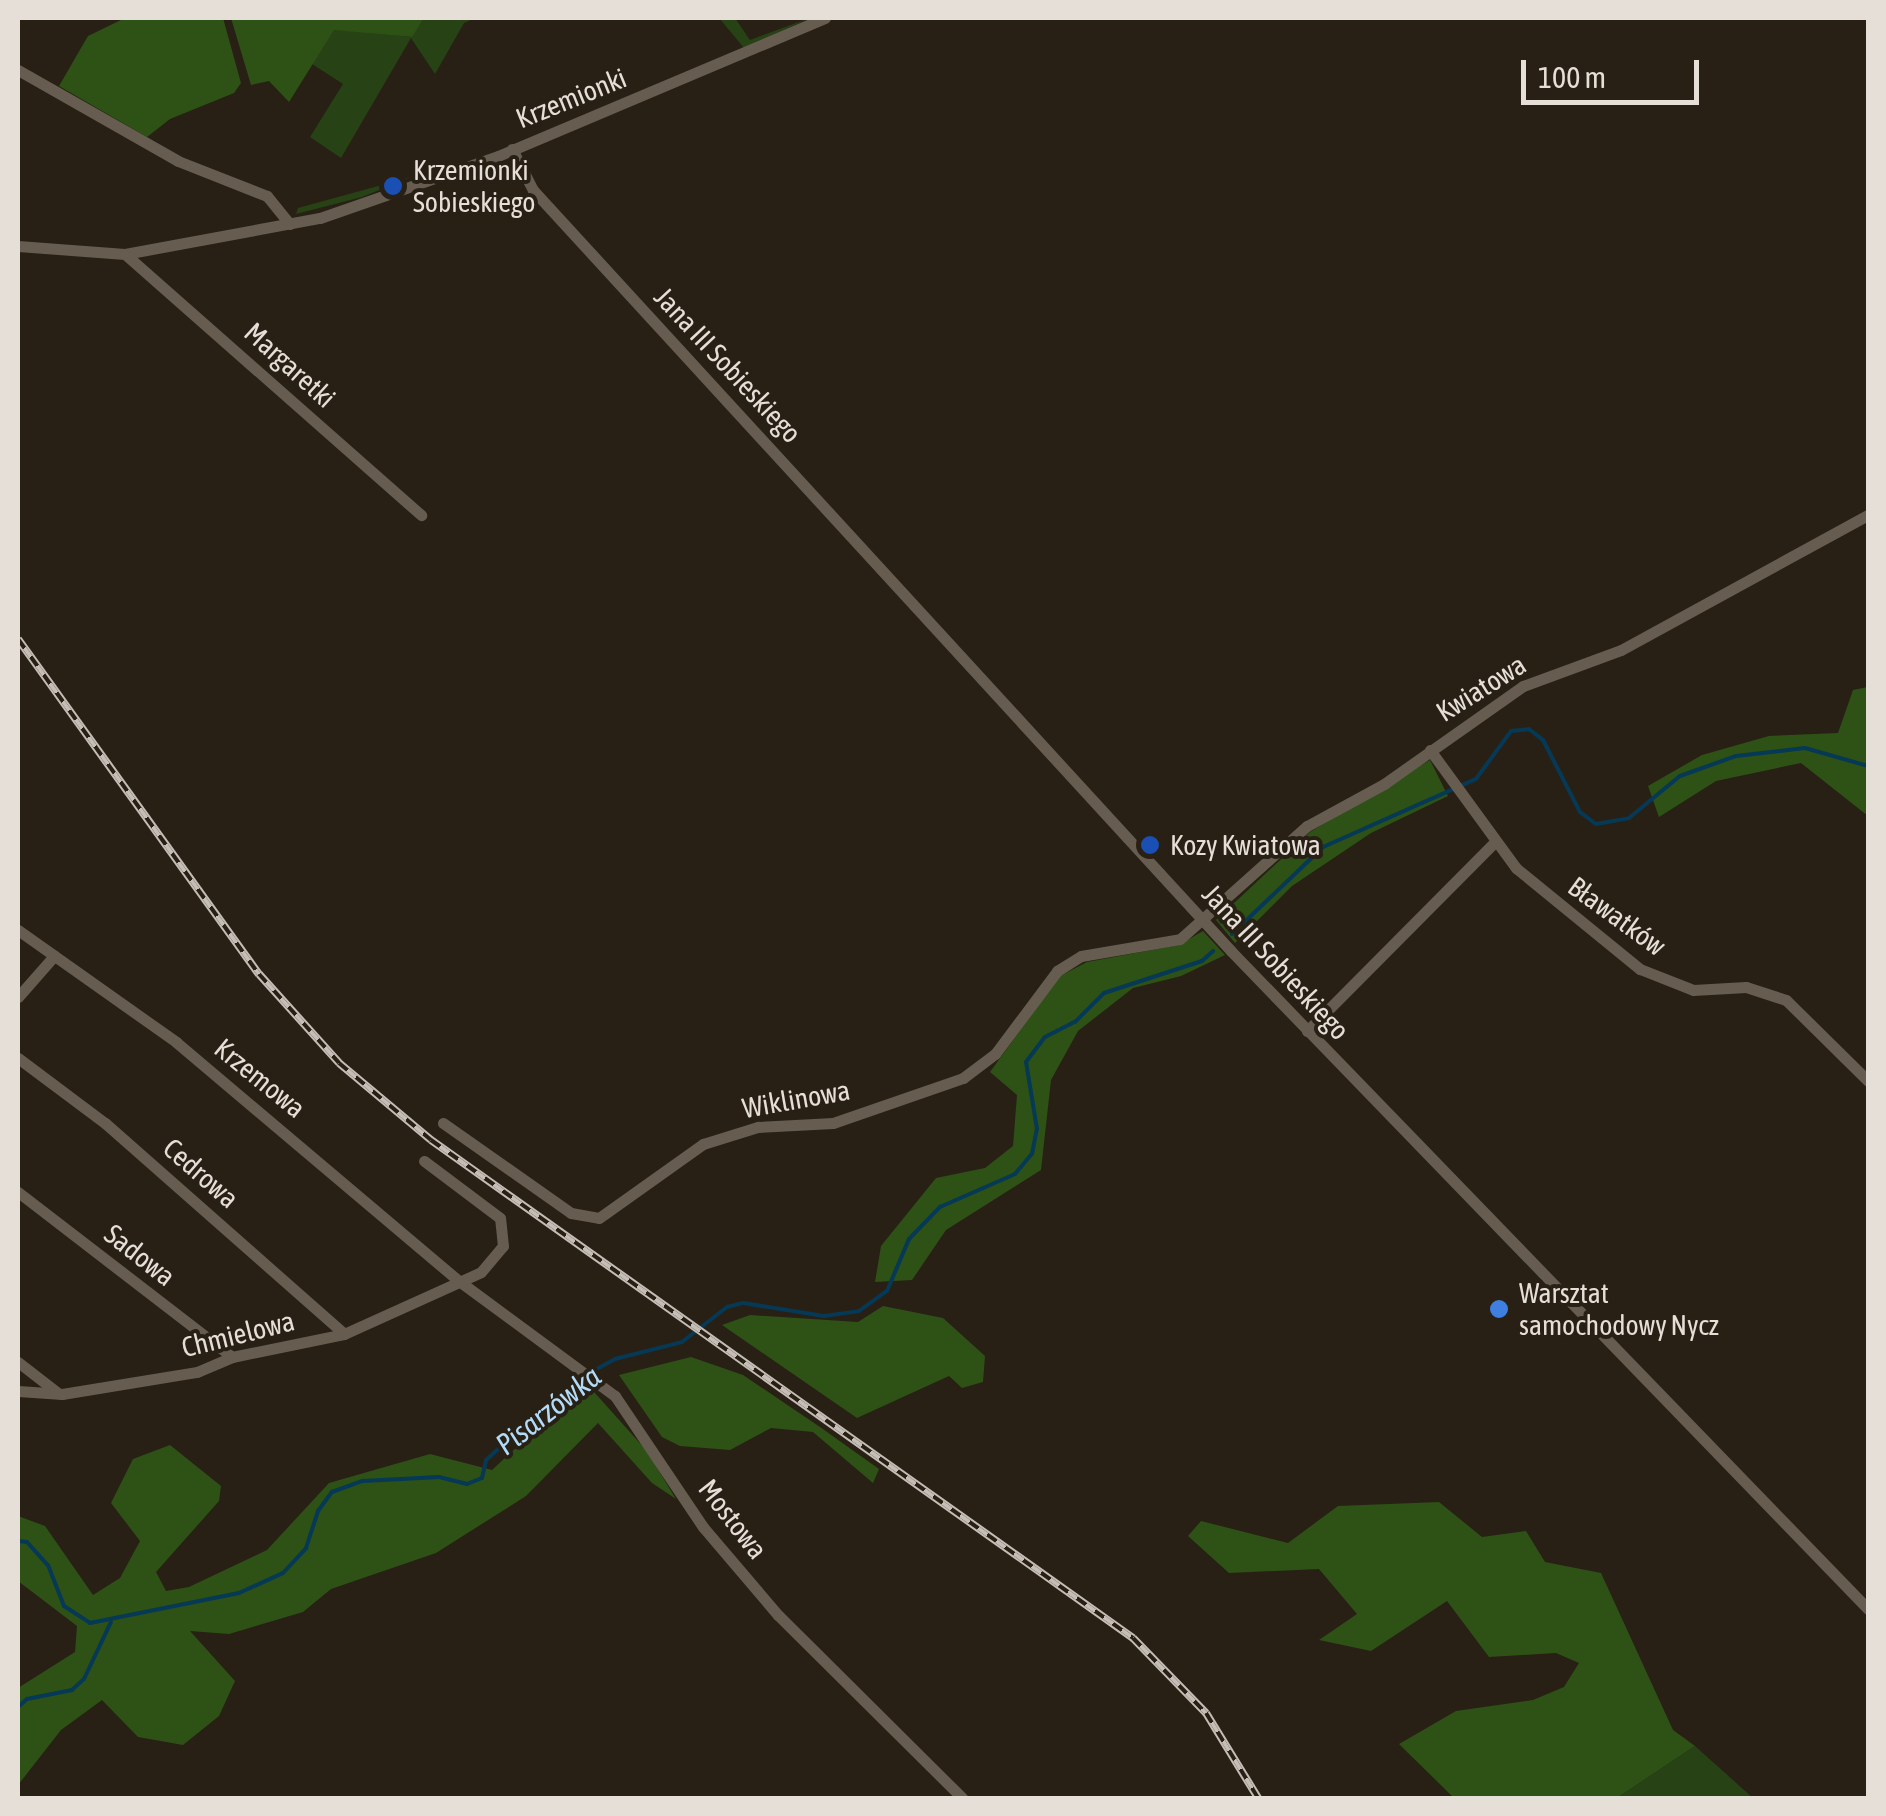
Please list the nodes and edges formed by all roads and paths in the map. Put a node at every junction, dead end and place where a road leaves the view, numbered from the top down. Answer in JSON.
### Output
{"nodes":[{"id":1,"x":825,"y":18,"type":"edge"},
{"id":2,"x":18,"y":70,"type":"edge"},
{"id":3,"x":512,"y":149,"type":"junction"},
{"id":4,"x":290,"y":224,"type":"junction"},
{"id":5,"x":18,"y":246,"type":"edge"},
{"id":6,"x":125,"y":254,"type":"junction"},
{"id":7,"x":1868,"y":515,"type":"edge"},
{"id":8,"x":421,"y":516,"type":"dead end"},
{"id":9,"x":1430,"y":750,"type":"junction"},
{"id":10,"x":1495,"y":842,"type":"junction"},
{"id":11,"x":1204,"y":922,"type":"junction"},
{"id":12,"x":18,"y":930,"type":"edge"},
{"id":13,"x":54,"y":956,"type":"junction"},
{"id":14,"x":18,"y":997,"type":"edge"},
{"id":15,"x":1307,"y":1031,"type":"junction"},
{"id":16,"x":18,"y":1058,"type":"edge"},
{"id":17,"x":1868,"y":1081,"type":"edge"},
{"id":18,"x":443,"y":1123,"type":"dead end"},
{"id":19,"x":424,"y":1161,"type":"dead end"},
{"id":20,"x":18,"y":1192,"type":"edge"},
{"id":21,"x":459,"y":1282,"type":"junction"},
{"id":22,"x":344,"y":1334,"type":"junction"},
{"id":23,"x":232,"y":1357,"type":"junction"},
{"id":24,"x":18,"y":1362,"type":"edge"},
{"id":25,"x":18,"y":1392,"type":"edge"},
{"id":26,"x":58,"y":1393,"type":"junction"},
{"id":27,"x":1868,"y":1610,"type":"edge"},
{"id":28,"x":962,"y":1798,"type":"edge"}],
"edges":[{"from":1,"to":3,"type":"street","name":"Krzemionki"},
{"from":2,"to":4,"type":"street"},
{"from":3,"to":4,"type":"street","name":"Krzemionki"},
{"from":3,"to":11,"type":"street","name":"Jana III Sobieskiego"},
{"from":4,"to":6,"type":"street","name":"Krzemionki"},
{"from":5,"to":6,"type":"street","name":"Krzemionki"},
{"from":6,"to":8,"type":"street","name":"Margaretki"},
{"from":7,"to":9,"type":"street","name":"Kwiatowa"},
{"from":9,"to":10,"type":"street","name":"Bławatków"},
{"from":9,"to":11,"type":"street","name":"Kwiatowa"},
{"from":10,"to":15,"type":"street"},
{"from":10,"to":17,"type":"street","name":"Bławatków"},
{"from":11,"to":15,"type":"street","name":"Jana III Sobieskiego"},
{"from":11,"to":18,"type":"street","name":"Wiklinowa"},
{"from":12,"to":13,"type":"street","name":"Krzemowa"},
{"from":13,"to":14,"type":"street"},
{"from":13,"to":21,"type":"street","name":"Krzemowa"},
{"from":15,"to":27,"type":"street","name":"Jana III Sobieskiego"},
{"from":16,"to":22,"type":"street","name":"Cedrowa"},
{"from":19,"to":21,"type":"street"},
{"from":20,"to":23,"type":"street","name":"Sadowa"},
{"from":21,"to":22,"type":"street","name":"Chmielowa"},
{"from":21,"to":28,"type":"street","name":"Mostowa"},
{"from":22,"to":23,"type":"street","name":"Chmielowa"},
{"from":23,"to":26,"type":"street","name":"Chmielowa"},
{"from":24,"to":26,"type":"street"},
{"from":25,"to":26,"type":"street","name":"Chmielowa"}]}
